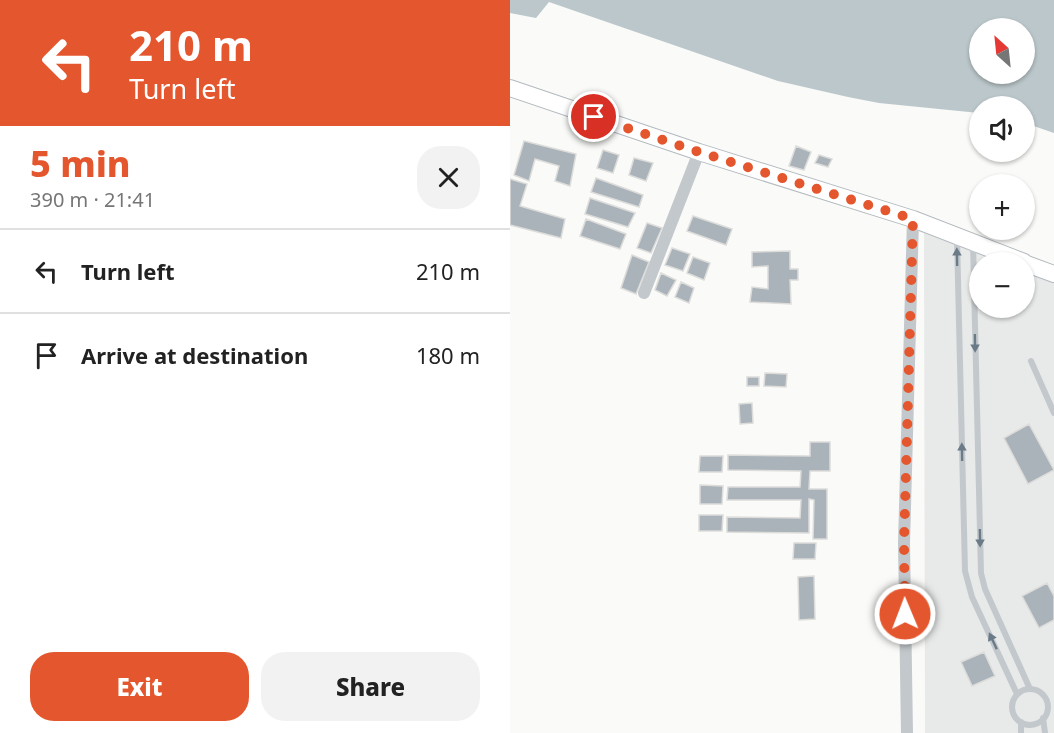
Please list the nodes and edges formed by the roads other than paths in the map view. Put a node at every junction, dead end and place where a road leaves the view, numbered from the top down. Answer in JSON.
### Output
{"nodes":[{"id":1,"x":510,"y":88,"type":"edge"},
{"id":2,"x":699,"y":152,"type":"junction"},
{"id":3,"x":913,"y":219,"type":"junction"},
{"id":4,"x":956,"y":236,"type":"junction"},
{"id":5,"x":973,"y":243,"type":"junction"},
{"id":6,"x":997,"y":252,"type":"edge"},
{"id":7,"x":1035,"y":266,"type":"edge"},
{"id":8,"x":1054,"y":274,"type":"edge"},
{"id":9,"x":644,"y":292,"type":"dead end"},
{"id":10,"x":1030,"y":361,"type":"dead end"},
{"id":11,"x":1054,"y":413,"type":"edge"},
{"id":12,"x":1030,"y":689,"type":"junction"},
{"id":13,"x":1017,"y":694,"type":"junction"},
{"id":14,"x":1054,"y":695,"type":"edge"},
{"id":15,"x":1046,"y":699,"type":"junction"},
{"id":16,"x":1043,"y":718,"type":"junction"},
{"id":17,"x":1021,"y":722,"type":"junction"},
{"id":18,"x":907,"y":733,"type":"edge"},
{"id":19,"x":1021,"y":733,"type":"edge"},
{"id":20,"x":1045,"y":733,"type":"edge"}],
"edges":[{"from":1,"to":2,"type":"street"},
{"from":2,"to":3,"type":"street"},
{"from":2,"to":9,"type":"street"},
{"from":3,"to":4,"type":"street"},
{"from":3,"to":18,"type":"street"},
{"from":4,"to":5,"type":"street"},
{"from":13,"to":4,"type":"lane","one_way":true},
{"from":5,"to":6,"type":"street"},
{"from":5,"to":12,"type":"lane","one_way":true},
{"from":7,"to":8,"type":"street"},
{"from":10,"to":11,"type":"lane"},
{"from":12,"to":13,"type":"lane"},
{"from":12,"to":15,"type":"lane"},
{"from":13,"to":17,"type":"lane"},
{"from":14,"to":15,"type":"lane"},
{"from":15,"to":16,"type":"lane"},
{"from":16,"to":17,"type":"lane"},
{"from":16,"to":20,"type":"lane"},
{"from":17,"to":19,"type":"lane"}]}
